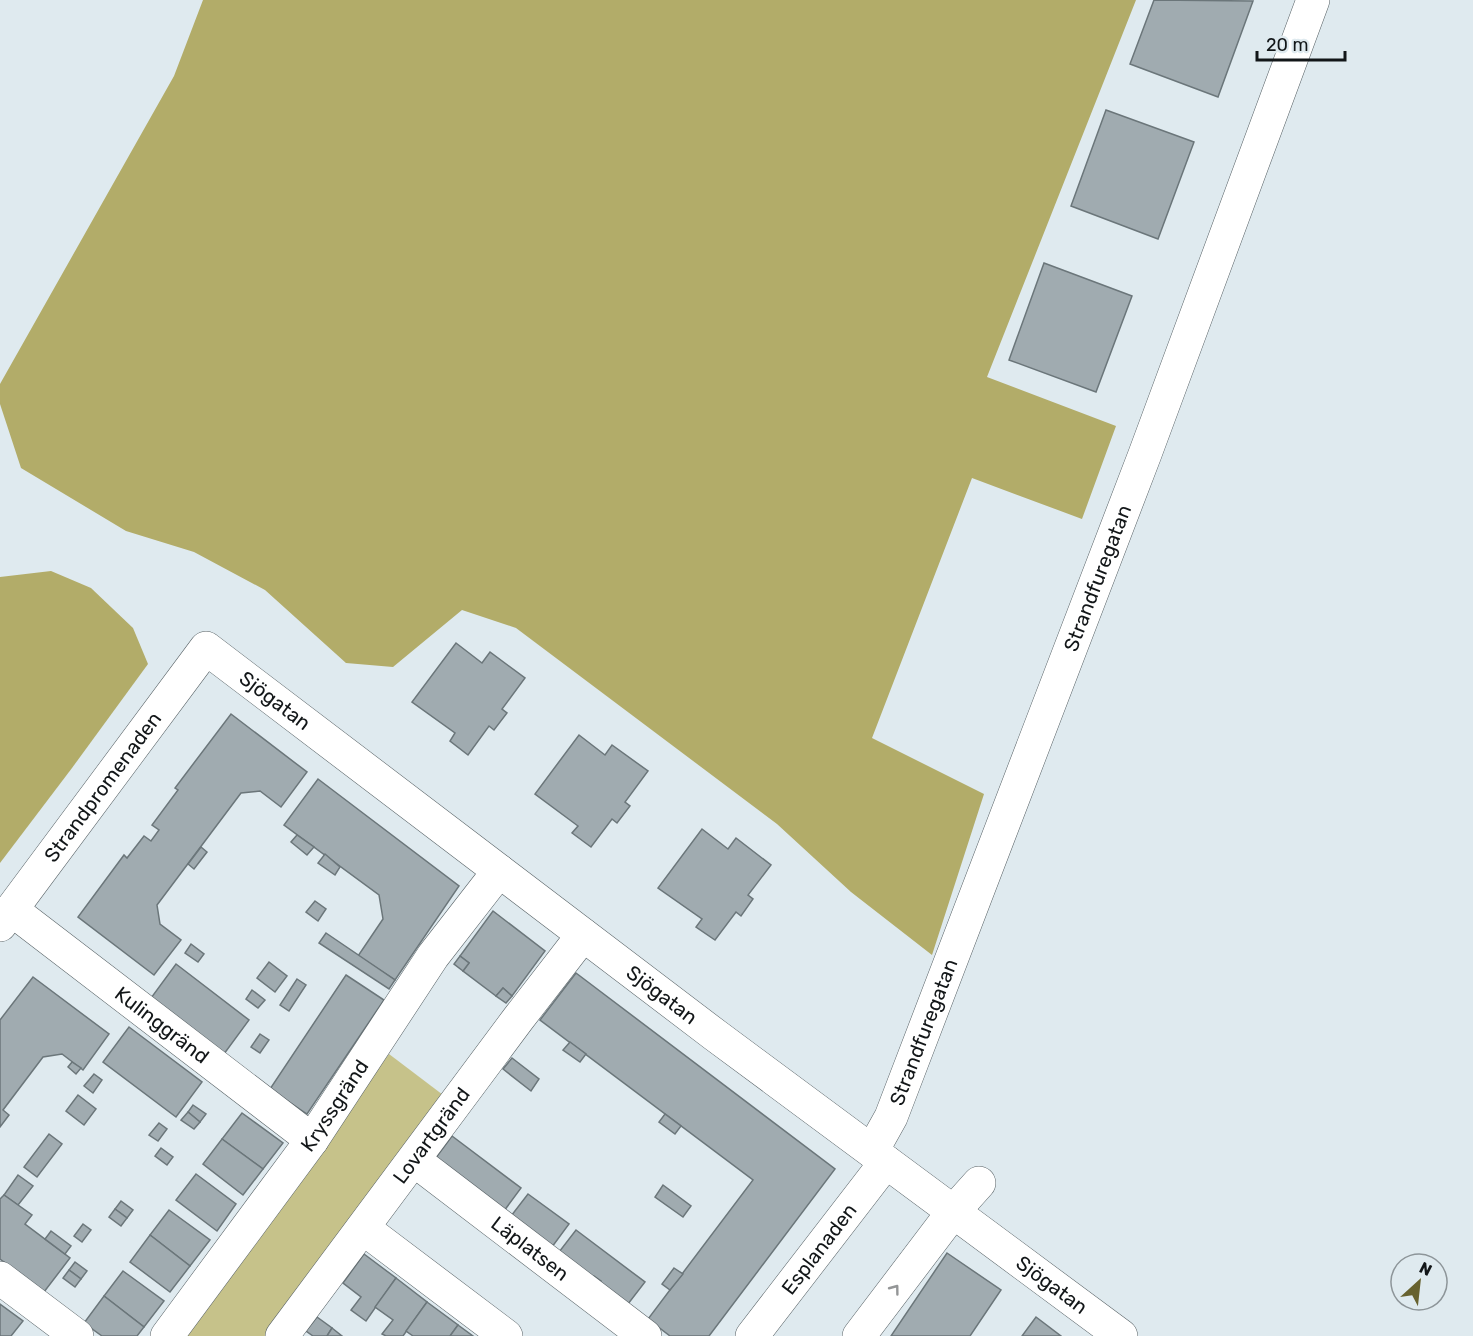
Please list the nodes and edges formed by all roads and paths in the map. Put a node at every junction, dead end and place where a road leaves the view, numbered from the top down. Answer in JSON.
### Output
{"nodes":[{"id":1,"x":1313,"y":0,"type":"edge"},
{"id":2,"x":206,"y":648,"type":"joint"},
{"id":3,"x":500,"y":871,"type":"junction"},
{"id":4,"x":6,"y":917,"type":"edge"},
{"id":5,"x":583,"y":935,"type":"junction"},
{"id":6,"x":312,"y":1140,"type":"junction"},
{"id":7,"x":879,"y":1157,"type":"junction"},
{"id":8,"x":414,"y":1160,"type":"junction"},
{"id":9,"x":980,"y":1183,"type":"dead end"},
{"id":10,"x":954,"y":1212,"type":"junction"},
{"id":11,"x":363,"y":1228,"type":"junction"},
{"id":12,"x":0,"y":1278,"type":"edge"},
{"id":13,"x":77,"y":1336,"type":"edge"},
{"id":14,"x":166,"y":1336,"type":"edge"},
{"id":15,"x":282,"y":1336,"type":"edge"},
{"id":16,"x":506,"y":1336,"type":"edge"},
{"id":17,"x":645,"y":1336,"type":"edge"},
{"id":18,"x":752,"y":1336,"type":"edge"},
{"id":19,"x":860,"y":1336,"type":"edge"},
{"id":20,"x":1121,"y":1336,"type":"edge"}],
"edges":[{"from":1,"to":7,"type":"street","name":"Strandfuregatan"},
{"from":2,"to":3,"type":"street","name":"Sjögatan"},
{"from":2,"to":4,"type":"street","name":"Strandpromenaden"},
{"from":3,"to":5,"type":"street","name":"Sjögatan"},
{"from":3,"to":6,"type":"street","name":"Kryssgränd"},
{"from":4,"to":6,"type":"street","name":"Kulinggränd"},
{"from":5,"to":7,"type":"street","name":"Sjögatan"},
{"from":5,"to":8,"type":"street","name":"Lovartgränd"},
{"from":6,"to":14,"type":"street","name":"Kryssgränd"},
{"from":7,"to":10,"type":"street","name":"Sjögatan"},
{"from":7,"to":18,"type":"street","name":"Esplanaden"},
{"from":8,"to":11,"type":"street","name":"Lovartgränd"},
{"from":8,"to":17,"type":"street","name":"Läplatsen"},
{"from":9,"to":10,"type":"street"},
{"from":19,"to":10,"type":"street","one_way":true},
{"from":10,"to":20,"type":"street","name":"Sjögatan"},
{"from":11,"to":15,"type":"street","name":"Lovartgränd"},
{"from":11,"to":16,"type":"street"},
{"from":12,"to":13,"type":"street"}]}
